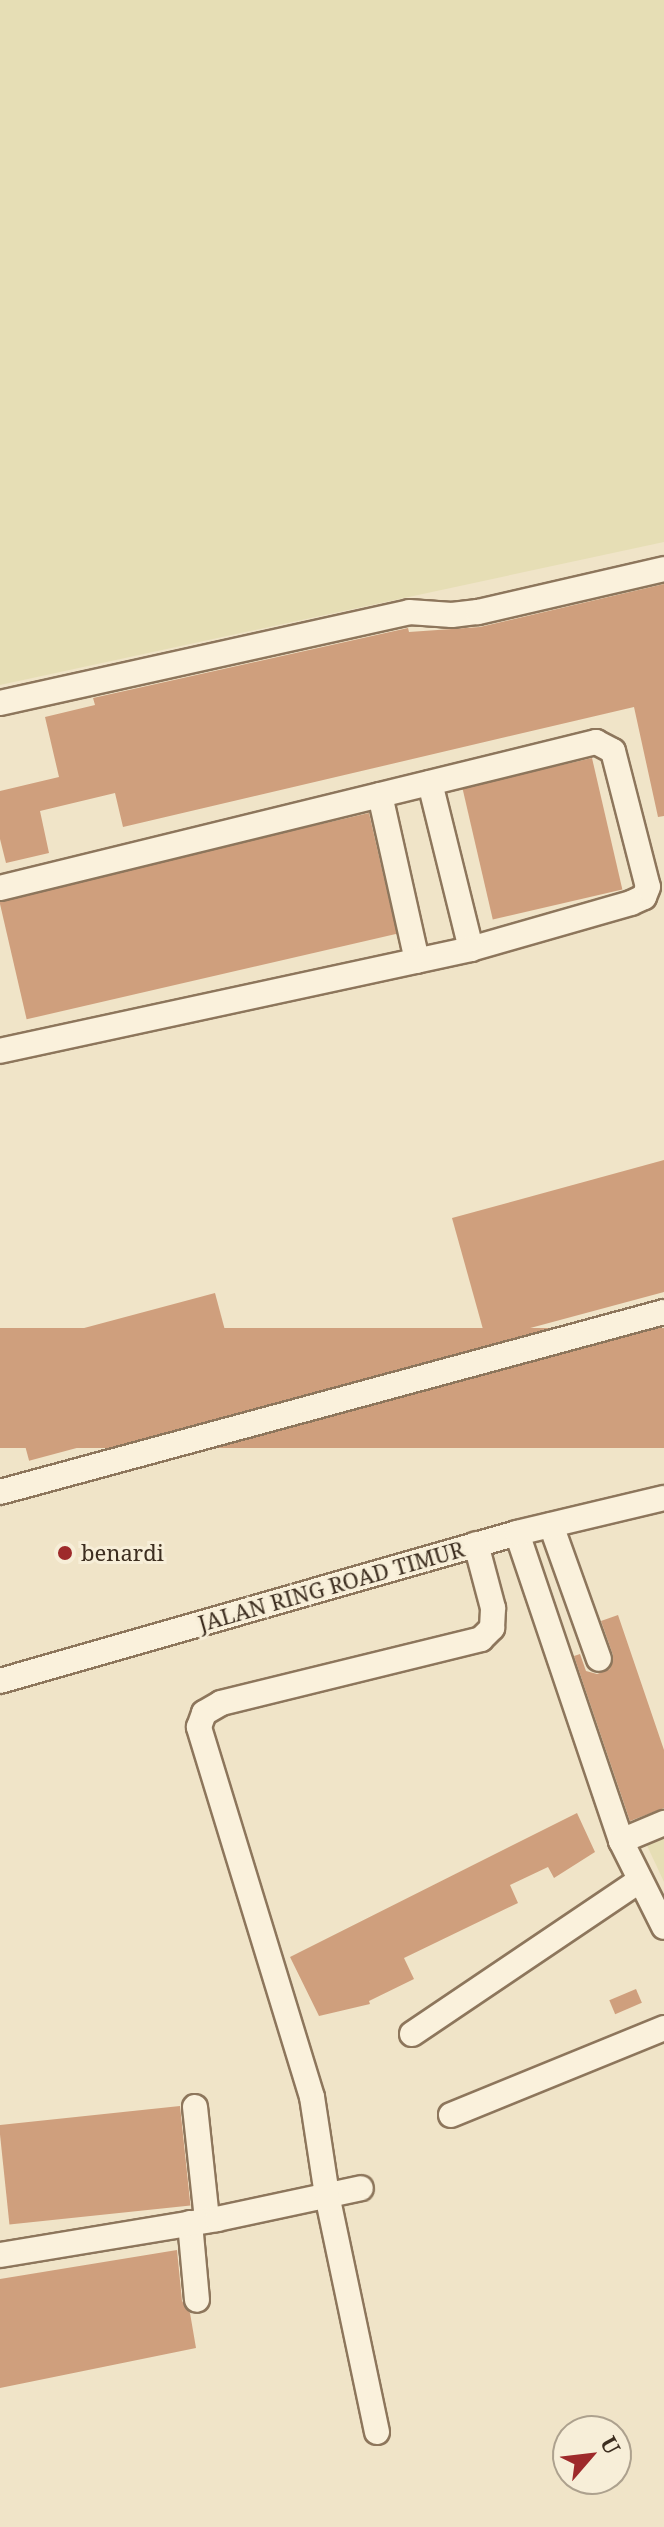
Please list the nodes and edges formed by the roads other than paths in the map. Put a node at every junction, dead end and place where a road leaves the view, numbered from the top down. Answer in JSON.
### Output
{"nodes":[{"id":1,"x":664,"y":569,"type":"edge"},
{"id":2,"x":0,"y":703,"type":"edge"},
{"id":3,"x":430,"y":783,"type":"junction"},
{"id":4,"x":380,"y":795,"type":"junction"},
{"id":5,"x":0,"y":888,"type":"edge"},
{"id":6,"x":471,"y":949,"type":"junction"},
{"id":7,"x":417,"y":961,"type":"junction"},
{"id":8,"x":0,"y":1051,"type":"edge"},
{"id":9,"x":664,"y":1312,"type":"edge"},
{"id":10,"x":0,"y":1492,"type":"edge"},
{"id":11,"x":664,"y":1498,"type":"edge"},
{"id":12,"x":551,"y":1525,"type":"junction"},
{"id":13,"x":517,"y":1533,"type":"junction"},
{"id":14,"x":476,"y":1544,"type":"junction"},
{"id":15,"x":599,"y":1659,"type":"dead end"},
{"id":16,"x":0,"y":1681,"type":"edge"},
{"id":17,"x":664,"y":1823,"type":"edge"},
{"id":18,"x":621,"y":1841,"type":"junction"},
{"id":19,"x":640,"y":1880,"type":"junction"},
{"id":20,"x":664,"y":1927,"type":"edge"},
{"id":21,"x":664,"y":2028,"type":"edge"},
{"id":22,"x":412,"y":2034,"type":"dead end"},
{"id":23,"x":195,"y":2107,"type":"dead end"},
{"id":24,"x":451,"y":2115,"type":"dead end"},
{"id":25,"x":361,"y":2188,"type":"dead end"},
{"id":26,"x":327,"y":2195,"type":"junction"},
{"id":27,"x":205,"y":2221,"type":"junction"},
{"id":28,"x":0,"y":2255,"type":"edge"},
{"id":29,"x":197,"y":2300,"type":"dead end"},
{"id":30,"x":377,"y":2432,"type":"dead end"}],
"edges":[{"from":1,"to":2,"type":"street"},
{"from":3,"to":4,"type":"street"},
{"from":3,"to":6,"type":"street"},
{"from":3,"to":6,"type":"street"},
{"from":4,"to":5,"type":"street"},
{"from":4,"to":7,"type":"street"},
{"from":6,"to":7,"type":"street"},
{"from":7,"to":8,"type":"street"},
{"from":9,"to":10,"type":"street"},
{"from":11,"to":12,"type":"street","name":"JALAN RING ROAD TIMUR"},
{"from":12,"to":13,"type":"street","name":"JALAN RING ROAD TIMUR"},
{"from":12,"to":15,"type":"street"},
{"from":13,"to":14,"type":"street","name":"JALAN RING ROAD TIMUR"},
{"from":13,"to":18,"type":"street"},
{"from":14,"to":16,"type":"street","name":"JALAN RING ROAD TIMUR"},
{"from":14,"to":26,"type":"street"},
{"from":17,"to":18,"type":"street"},
{"from":18,"to":19,"type":"street"},
{"from":19,"to":20,"type":"street"},
{"from":19,"to":22,"type":"street"},
{"from":21,"to":24,"type":"street"},
{"from":23,"to":27,"type":"street"},
{"from":25,"to":26,"type":"street"},
{"from":26,"to":27,"type":"street"},
{"from":26,"to":30,"type":"street"},
{"from":27,"to":28,"type":"street"},
{"from":27,"to":29,"type":"street"}]}
